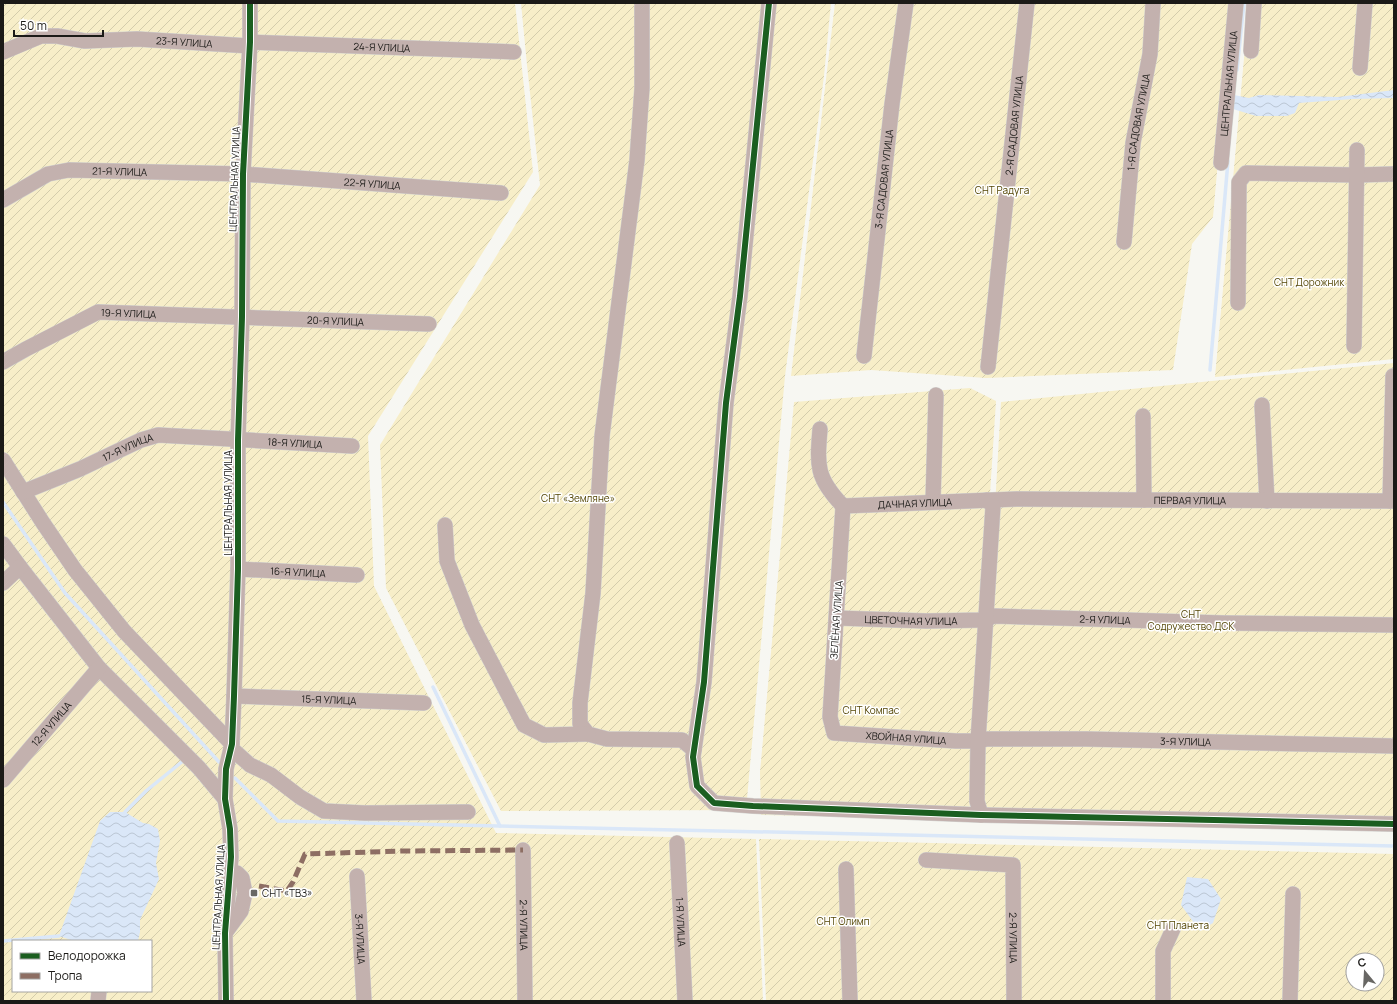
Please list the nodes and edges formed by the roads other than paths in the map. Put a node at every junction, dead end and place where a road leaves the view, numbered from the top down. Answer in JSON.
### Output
{"nodes":[{"id":1,"x":250,"y":3,"type":"edge"},
{"id":2,"x":642,"y":3,"type":"edge"},
{"id":3,"x":769,"y":3,"type":"edge"},
{"id":4,"x":906,"y":3,"type":"edge"},
{"id":5,"x":1027,"y":3,"type":"edge"},
{"id":6,"x":1153,"y":3,"type":"edge"},
{"id":7,"x":1236,"y":3,"type":"edge"},
{"id":8,"x":1254,"y":3,"type":"edge"},
{"id":9,"x":1365,"y":3,"type":"edge"},
{"id":10,"x":250,"y":44,"type":"junction"},
{"id":11,"x":1251,"y":51,"type":"dead end"},
{"id":12,"x":3,"y":52,"type":"edge"},
{"id":13,"x":514,"y":52,"type":"dead end"},
{"id":14,"x":1360,"y":68,"type":"dead end"},
{"id":15,"x":1357,"y":150,"type":"dead end"},
{"id":16,"x":1221,"y":163,"type":"dead end"},
{"id":17,"x":243,"y":174,"type":"junction"},
{"id":18,"x":1394,"y":174,"type":"edge"},
{"id":19,"x":1356,"y":175,"type":"junction"},
{"id":20,"x":501,"y":193,"type":"dead end"},
{"id":21,"x":3,"y":200,"type":"edge"},
{"id":22,"x":1124,"y":242,"type":"dead end"},
{"id":23,"x":1238,"y":303,"type":"dead end"},
{"id":24,"x":242,"y":317,"type":"junction"},
{"id":25,"x":429,"y":324,"type":"dead end"},
{"id":26,"x":1354,"y":346,"type":"dead end"},
{"id":27,"x":864,"y":356,"type":"dead end"},
{"id":28,"x":3,"y":362,"type":"edge"},
{"id":29,"x":988,"y":367,"type":"dead end"},
{"id":30,"x":1393,"y":376,"type":"dead end"},
{"id":31,"x":936,"y":395,"type":"dead end"},
{"id":32,"x":1262,"y":405,"type":"dead end"},
{"id":33,"x":1143,"y":416,"type":"dead end"},
{"id":34,"x":820,"y":430,"type":"dead end"},
{"id":35,"x":238,"y":440,"type":"junction"},
{"id":36,"x":352,"y":446,"type":"dead end"},
{"id":37,"x":3,"y":460,"type":"edge"},
{"id":38,"x":23,"y":492,"type":"junction"},
{"id":39,"x":987,"y":500,"type":"junction"},
{"id":40,"x":1144,"y":500,"type":"junction"},
{"id":41,"x":933,"y":501,"type":"junction"},
{"id":42,"x":1267,"y":501,"type":"junction"},
{"id":43,"x":1392,"y":501,"type":"edge"},
{"id":44,"x":843,"y":506,"type":"junction"},
{"id":45,"x":445,"y":525,"type":"dead end"},
{"id":46,"x":3,"y":544,"type":"edge"},
{"id":47,"x":20,"y":568,"type":"junction"},
{"id":48,"x":238,"y":569,"type":"junction"},
{"id":49,"x":357,"y":575,"type":"dead end"},
{"id":50,"x":3,"y":583,"type":"edge"},
{"id":51,"x":837,"y":618,"type":"junction"},
{"id":52,"x":985,"y":620,"type":"junction"},
{"id":53,"x":1394,"y":625,"type":"edge"},
{"id":54,"x":99,"y":668,"type":"junction"},
{"id":55,"x":234,"y":696,"type":"junction"},
{"id":56,"x":424,"y":703,"type":"dead end"},
{"id":57,"x":588,"y":734,"type":"junction"},
{"id":58,"x":834,"y":734,"type":"joint"},
{"id":59,"x":978,"y":741,"type":"junction"},
{"id":60,"x":231,"y":746,"type":"junction"},
{"id":61,"x":1394,"y":746,"type":"edge"},
{"id":62,"x":694,"y":750,"type":"junction"},
{"id":63,"x":3,"y":780,"type":"edge"},
{"id":64,"x":224,"y":799,"type":"junction"},
{"id":65,"x":468,"y":812,"type":"dead end"},
{"id":66,"x":980,"y":815,"type":"junction"},
{"id":67,"x":1394,"y":824,"type":"edge"},
{"id":68,"x":677,"y":843,"type":"dead end"},
{"id":69,"x":523,"y":850,"type":"dead end"},
{"id":70,"x":926,"y":860,"type":"dead end"},
{"id":71,"x":846,"y":869,"type":"dead end"},
{"id":72,"x":357,"y":876,"type":"dead end"},
{"id":73,"x":1293,"y":894,"type":"dead end"},
{"id":74,"x":1173,"y":929,"type":"dead end"},
{"id":75,"x":226,"y":1001,"type":"edge"},
{"id":76,"x":364,"y":1001,"type":"edge"},
{"id":77,"x":525,"y":1001,"type":"edge"},
{"id":78,"x":685,"y":1001,"type":"edge"},
{"id":79,"x":850,"y":1001,"type":"edge"},
{"id":80,"x":1014,"y":1001,"type":"edge"},
{"id":81,"x":1162,"y":1001,"type":"edge"},
{"id":82,"x":1290,"y":1001,"type":"edge"}],
"edges":[{"from":1,"to":10,"type":"street","name":"ЦЕНТРАЛЬНАЯ УЛИЦА"},
{"from":2,"to":57,"type":"street"},
{"from":3,"to":62,"type":"street"},
{"from":4,"to":27,"type":"street","name":"3-Я САДОВАЯ УЛИЦА"},
{"from":5,"to":29,"type":"street","name":"2-Я САДОВАЯ УЛИЦА"},
{"from":6,"to":22,"type":"street","name":"1-Я САДОВАЯ УЛИЦА"},
{"from":7,"to":16,"type":"street","name":"ЦЕНТРАЛЬНАЯ УЛИЦА"},
{"from":8,"to":11,"type":"street"},
{"from":9,"to":14,"type":"street"},
{"from":10,"to":12,"type":"street","name":"23-Я УЛИЦА"},
{"from":10,"to":13,"type":"street","name":"24-Я УЛИЦА"},
{"from":10,"to":17,"type":"street","name":"ЦЕНТРАЛЬНАЯ УЛИЦА"},
{"from":15,"to":19,"type":"street"},
{"from":17,"to":20,"type":"street","name":"22-Я УЛИЦА"},
{"from":17,"to":21,"type":"street","name":"21-Я УЛИЦА"},
{"from":17,"to":24,"type":"street","name":"ЦЕНТРАЛЬНАЯ УЛИЦА"},
{"from":18,"to":19,"type":"street"},
{"from":19,"to":23,"type":"street"},
{"from":19,"to":26,"type":"street"},
{"from":24,"to":25,"type":"street","name":"20-Я УЛИЦА"},
{"from":24,"to":28,"type":"street","name":"19-Я УЛИЦА"},
{"from":24,"to":35,"type":"street","name":"ЦЕНТРАЛЬНАЯ УЛИЦА"},
{"from":30,"to":43,"type":"street"},
{"from":31,"to":41,"type":"street"},
{"from":32,"to":42,"type":"street"},
{"from":33,"to":40,"type":"street"},
{"from":34,"to":44,"type":"street"},
{"from":35,"to":36,"type":"street","name":"18-Я УЛИЦА"},
{"from":35,"to":38,"type":"street","name":"17-Я УЛИЦА"},
{"from":35,"to":48,"type":"street","name":"ЦЕНТРАЛЬНАЯ УЛИЦА"},
{"from":37,"to":38,"type":"street"},
{"from":38,"to":60,"type":"street"},
{"from":39,"to":40,"type":"street","name":"ПЕРВАЯ УЛИЦА"},
{"from":39,"to":41,"type":"street","name":"ДАЧНАЯ УЛИЦА"},
{"from":39,"to":52,"type":"street"},
{"from":40,"to":42,"type":"street","name":"ПЕРВАЯ УЛИЦА"},
{"from":41,"to":44,"type":"street","name":"ДАЧНАЯ УЛИЦА"},
{"from":42,"to":43,"type":"street","name":"ПЕРВАЯ УЛИЦА"},
{"from":44,"to":51,"type":"street","name":"ЗЕЛЁНАЯ УЛИЦА"},
{"from":45,"to":57,"type":"street"},
{"from":46,"to":47,"type":"street"},
{"from":47,"to":50,"type":"street"},
{"from":47,"to":54,"type":"street"},
{"from":48,"to":49,"type":"street","name":"16-Я УЛИЦА"},
{"from":48,"to":55,"type":"street","name":"ЦЕНТРАЛЬНАЯ УЛИЦА"},
{"from":51,"to":52,"type":"street","name":"ЦВЕТОЧНАЯ УЛИЦА"},
{"from":51,"to":58,"type":"street","name":"ЗЕЛЁНАЯ УЛИЦА"},
{"from":52,"to":53,"type":"street","name":"2-Я УЛИЦА"},
{"from":52,"to":59,"type":"street"},
{"from":54,"to":63,"type":"street","name":"12-Я УЛИЦА"},
{"from":54,"to":64,"type":"street"},
{"from":55,"to":56,"type":"street","name":"15-Я УЛИЦА"},
{"from":55,"to":60,"type":"street","name":"ЦЕНТРАЛЬНАЯ УЛИЦА"},
{"from":57,"to":62,"type":"street"},
{"from":58,"to":59,"type":"street","name":"ХВОЙНАЯ УЛИЦА"},
{"from":59,"to":61,"type":"street","name":"3-Я УЛИЦА"},
{"from":59,"to":66,"type":"street"},
{"from":60,"to":64,"type":"street","name":"ЦЕНТРАЛЬНАЯ УЛИЦА"},
{"from":60,"to":65,"type":"street"},
{"from":62,"to":66,"type":"street"},
{"from":64,"to":75,"type":"street","name":"ЦЕНТРАЛЬНАЯ УЛИЦА"},
{"from":66,"to":67,"type":"street"},
{"from":68,"to":78,"type":"street","name":"1-Я УЛИЦА"},
{"from":69,"to":77,"type":"street","name":"2-Я УЛИЦА"},
{"from":70,"to":80,"type":"street","name":"2-Я УЛИЦА"},
{"from":71,"to":79,"type":"street"},
{"from":72,"to":76,"type":"street","name":"3-Я УЛИЦА"},
{"from":73,"to":82,"type":"street"},
{"from":74,"to":81,"type":"street"}]}
